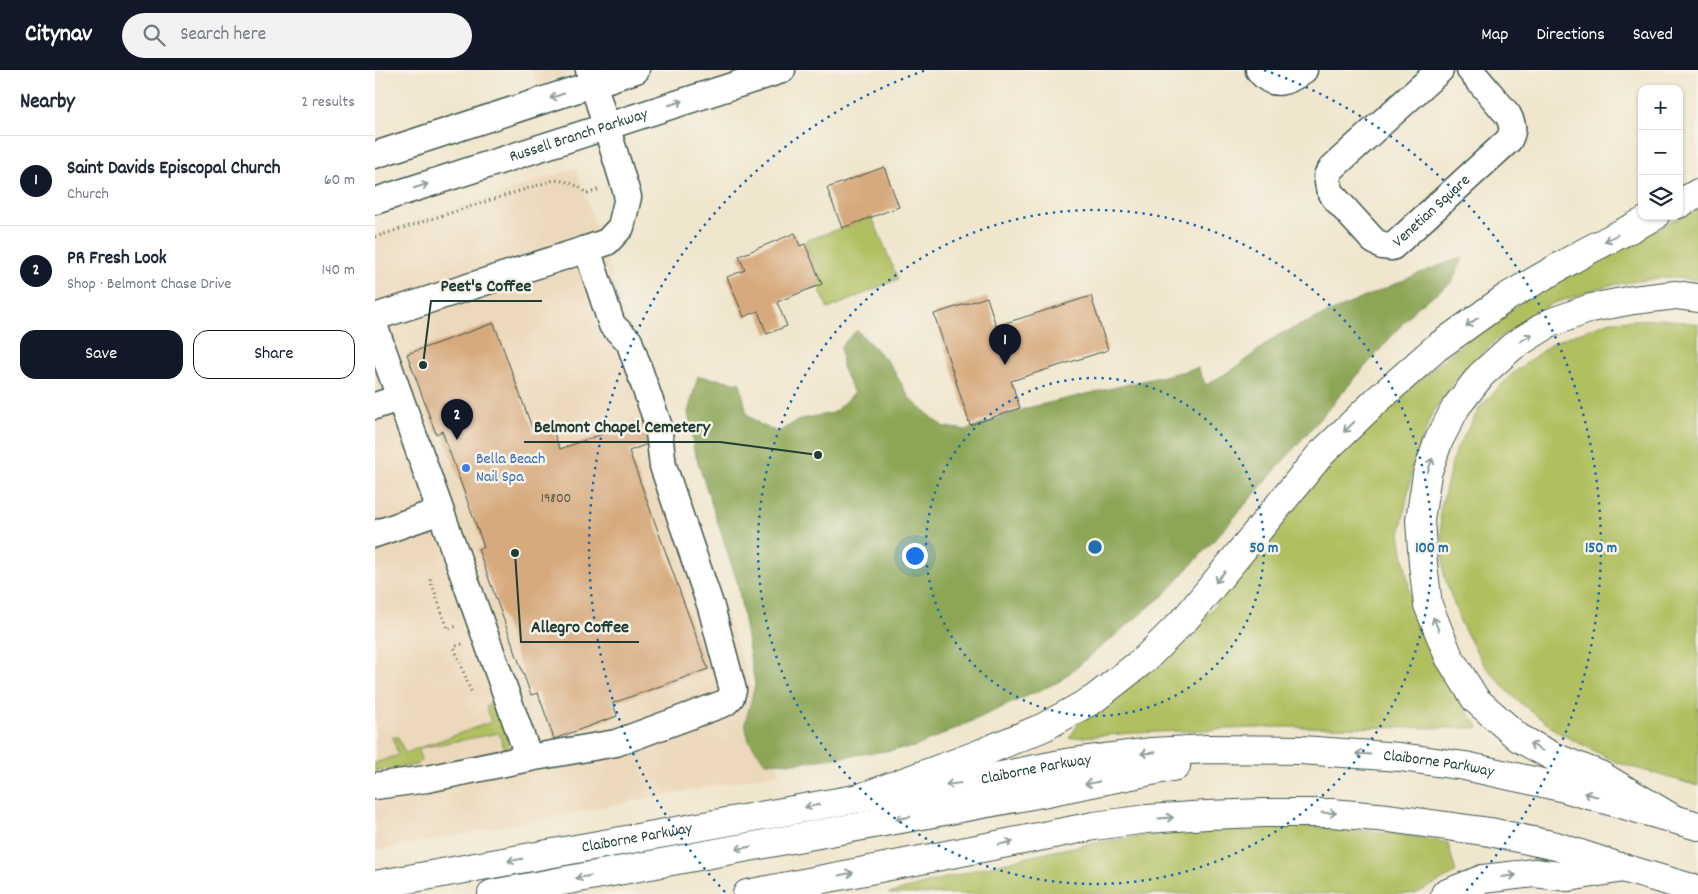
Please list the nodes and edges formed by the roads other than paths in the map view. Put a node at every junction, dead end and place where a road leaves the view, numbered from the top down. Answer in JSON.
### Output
{"nodes":[{"id":1,"x":636,"y":70,"type":"edge"},
{"id":2,"x":782,"y":70,"type":"edge"},
{"id":3,"x":1259,"y":70,"type":"edge"},
{"id":4,"x":1304,"y":70,"type":"edge"},
{"id":5,"x":1440,"y":70,"type":"edge"},
{"id":6,"x":1470,"y":70,"type":"edge"},
{"id":7,"x":591,"y":77,"type":"edge"},
{"id":8,"x":605,"y":126,"type":"junction"},
{"id":9,"x":375,"y":155,"type":"edge"},
{"id":10,"x":1698,"y":193,"type":"edge"},
{"id":11,"x":375,"y":200,"type":"edge"},
{"id":12,"x":1683,"y":202,"type":"edge"},
{"id":13,"x":1647,"y":220,"type":"edge"},
{"id":14,"x":587,"y":249,"type":"junction"},
{"id":15,"x":1698,"y":298,"type":"edge"},
{"id":16,"x":375,"y":318,"type":"edge"},
{"id":17,"x":375,"y":328,"type":"edge"},
{"id":18,"x":387,"y":402,"type":"edge"},
{"id":19,"x":440,"y":511,"type":"junction"},
{"id":20,"x":375,"y":534,"type":"edge"},
{"id":21,"x":1259,"y":748,"type":"junction"},
{"id":22,"x":529,"y":758,"type":"junction"},
{"id":23,"x":375,"y":786,"type":"edge"},
{"id":24,"x":860,"y":798,"type":"junction"},
{"id":25,"x":1672,"y":818,"type":"junction"},
{"id":26,"x":1698,"y":826,"type":"edge"},
{"id":27,"x":1623,"y":868,"type":"junction"},
{"id":28,"x":375,"y":885,"type":"edge"},
{"id":29,"x":1698,"y":890,"type":"edge"},
{"id":30,"x":492,"y":894,"type":"edge"},
{"id":31,"x":747,"y":894,"type":"edge"},
{"id":32,"x":1445,"y":894,"type":"edge"}],
"edges":[{"from":1,"to":7,"type":"street"},
{"from":8,"to":2,"type":"street","name":"Russell Branch Parkway","one_way":true},
{"from":3,"to":4,"type":"street"},
{"from":5,"to":6,"type":"street","name":"Venetian Square"},
{"from":7,"to":8,"type":"street"},
{"from":7,"to":9,"type":"street","one_way":true},
{"from":11,"to":8,"type":"street","name":"Russell Branch Parkway","one_way":true},
{"from":8,"to":14,"type":"street"},
{"from":10,"to":12,"type":"main road"},
{"from":13,"to":24,"type":"main road","one_way":true},
{"from":14,"to":16,"type":"street"},
{"from":14,"to":22,"type":"street"},
{"from":25,"to":15,"type":"main road","one_way":true},
{"from":17,"to":18,"type":"street"},
{"from":18,"to":19,"type":"street"},
{"from":19,"to":20,"type":"street"},
{"from":19,"to":22,"type":"street"},
{"from":21,"to":24,"type":"main road","name":"Claiborne Parkway","one_way":true},
{"from":25,"to":21,"type":"main road","name":"Claiborne Parkway","one_way":true},
{"from":21,"to":30,"type":"main road","one_way":true},
{"from":22,"to":23,"type":"street"},
{"from":24,"to":28,"type":"main road","name":"Claiborne Parkway","one_way":true},
{"from":25,"to":26,"type":"main road","name":"Claiborne Parkway"},
{"from":27,"to":29,"type":"main road"},
{"from":31,"to":27,"type":"main road","one_way":true},
{"from":32,"to":27,"type":"main road","one_way":true}]}
